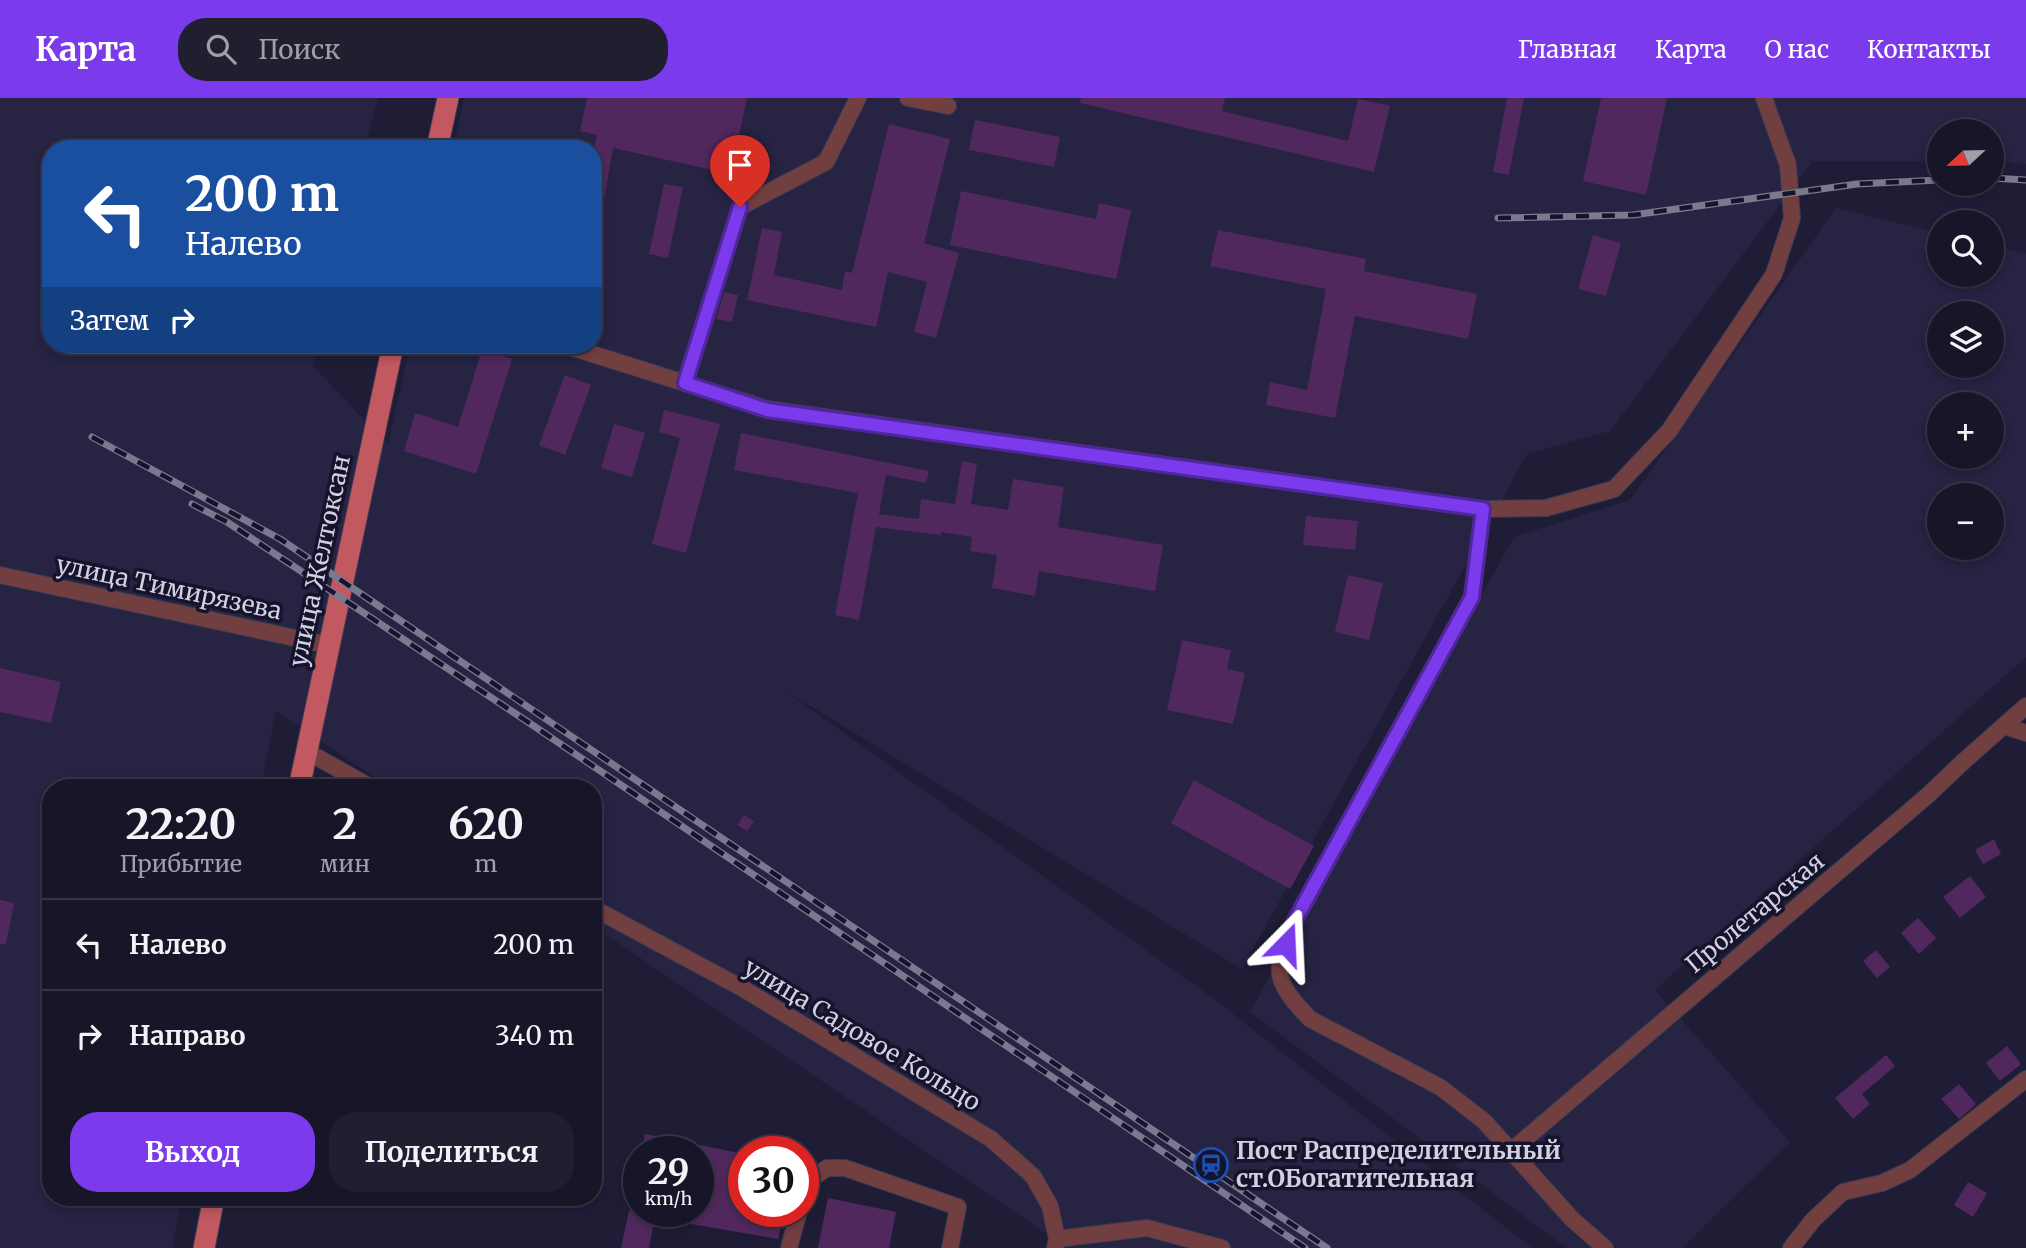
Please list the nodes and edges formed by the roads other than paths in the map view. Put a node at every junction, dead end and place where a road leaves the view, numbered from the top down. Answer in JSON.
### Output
{"nodes":[{"id":1,"x":449,"y":98,"type":"edge"},
{"id":2,"x":858,"y":98,"type":"edge"},
{"id":3,"x":908,"y":98,"type":"edge"},
{"id":4,"x":1764,"y":98,"type":"edge"},
{"id":5,"x":948,"y":106,"type":"dead end"},
{"id":6,"x":439,"y":140,"type":"edge"},
{"id":7,"x":391,"y":354,"type":"edge"},
{"id":8,"x":593,"y":354,"type":"edge"},
{"id":9,"x":685,"y":383,"type":"junction"},
{"id":10,"x":1483,"y":509,"type":"junction"},
{"id":11,"x":0,"y":575,"type":"edge"},
{"id":12,"x":328,"y":645,"type":"junction"},
{"id":13,"x":2026,"y":706,"type":"edge"},
{"id":14,"x":2004,"y":726,"type":"junction"},
{"id":15,"x":2026,"y":733,"type":"edge"},
{"id":16,"x":306,"y":751,"type":"junction"},
{"id":17,"x":301,"y":779,"type":"edge"},
{"id":18,"x":356,"y":779,"type":"edge"},
{"id":19,"x":602,"y":913,"type":"edge"},
{"id":20,"x":2026,"y":1079,"type":"edge"},
{"id":21,"x":1511,"y":1151,"type":"junction"},
{"id":22,"x":819,"y":1174,"type":"edge"},
{"id":23,"x":212,"y":1206,"type":"edge"},
{"id":24,"x":795,"y":1227,"type":"edge"},
{"id":25,"x":1056,"y":1243,"type":"edge"},
{"id":26,"x":204,"y":1248,"type":"edge"},
{"id":27,"x":789,"y":1248,"type":"edge"},
{"id":28,"x":950,"y":1248,"type":"edge"},
{"id":29,"x":1222,"y":1248,"type":"edge"},
{"id":30,"x":1605,"y":1248,"type":"edge"},
{"id":31,"x":1791,"y":1248,"type":"edge"}],
"edges":[{"from":1,"to":6,"type":"main road"},
{"from":2,"to":9,"type":"street"},
{"from":3,"to":5,"type":"street"},
{"from":4,"to":10,"type":"street"},
{"from":7,"to":12,"type":"main road","name":"улица Желтоксан"},
{"from":8,"to":9,"type":"street"},
{"from":9,"to":10,"type":"street"},
{"from":10,"to":21,"type":"street"},
{"from":11,"to":12,"type":"street","name":"улица Тимирязева"},
{"from":12,"to":16,"type":"main road","name":"улица Желтоксан"},
{"from":13,"to":14,"type":"street","name":"Пролетарская"},
{"from":14,"to":15,"type":"street"},
{"from":14,"to":21,"type":"street","name":"Пролетарская"},
{"from":16,"to":17,"type":"main road","name":"улица Желтоксан"},
{"from":16,"to":18,"type":"street"},
{"from":19,"to":25,"type":"street","name":"улица Садовое Кольцо"},
{"from":20,"to":31,"type":"street"},
{"from":21,"to":30,"type":"street"},
{"from":22,"to":28,"type":"street"},
{"from":23,"to":26,"type":"main road"},
{"from":24,"to":27,"type":"street"},
{"from":25,"to":29,"type":"street"}]}
